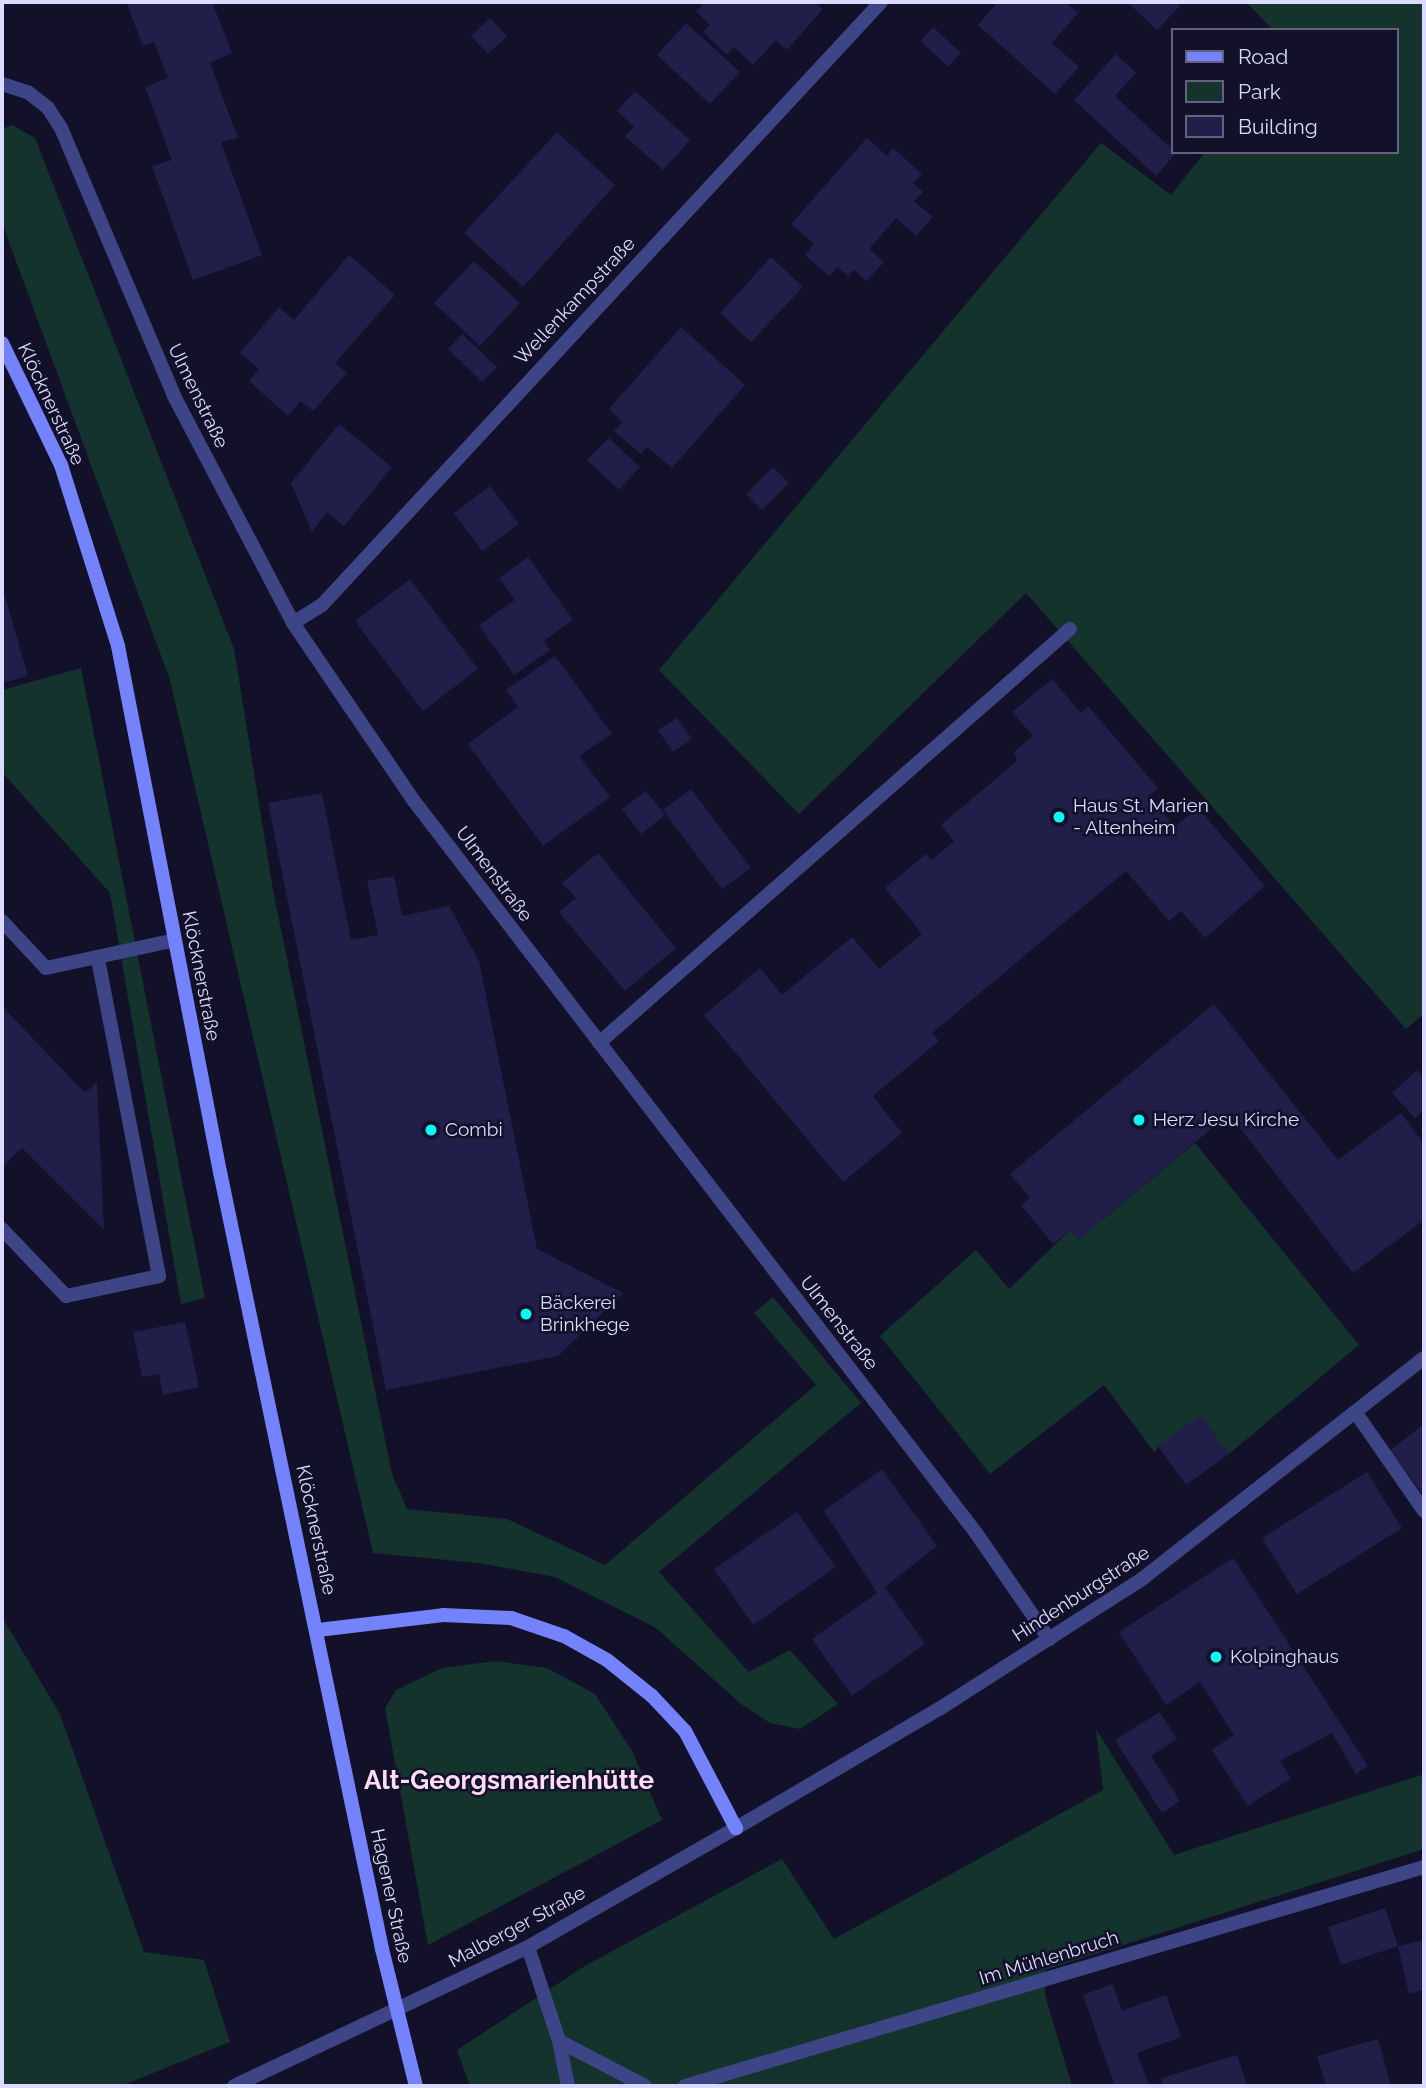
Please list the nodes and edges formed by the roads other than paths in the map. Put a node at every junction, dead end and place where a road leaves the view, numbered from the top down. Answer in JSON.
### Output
{"nodes":[{"id":1,"x":881,"y":2,"type":"edge"},
{"id":2,"x":2,"y":84,"type":"edge"},
{"id":3,"x":2,"y":343,"type":"edge"},
{"id":4,"x":293,"y":623,"type":"junction"},
{"id":5,"x":1070,"y":629,"type":"dead end"},
{"id":6,"x":2,"y":921,"type":"edge"},
{"id":7,"x":175,"y":940,"type":"junction"},
{"id":8,"x":98,"y":957,"type":"junction"},
{"id":9,"x":599,"y":1043,"type":"junction"},
{"id":10,"x":2,"y":1229,"type":"edge"},
{"id":11,"x":1424,"y":1359,"type":"edge"},
{"id":12,"x":1356,"y":1413,"type":"junction"},
{"id":13,"x":1424,"y":1511,"type":"edge"},
{"id":14,"x":318,"y":1630,"type":"junction"},
{"id":15,"x":1049,"y":1639,"type":"junction"},
{"id":16,"x":736,"y":1828,"type":"junction"},
{"id":17,"x":1424,"y":1867,"type":"edge"},
{"id":18,"x":528,"y":1947,"type":"junction"},
{"id":19,"x":559,"y":2041,"type":"junction"},
{"id":20,"x":234,"y":2086,"type":"edge"},
{"id":21,"x":416,"y":2086,"type":"edge"},
{"id":22,"x":568,"y":2086,"type":"edge"},
{"id":23,"x":645,"y":2086,"type":"edge"},
{"id":24,"x":685,"y":2086,"type":"edge"}],
"edges":[{"from":1,"to":4,"type":"street","name":"Wellenkampstraße"},
{"from":2,"to":4,"type":"street","name":"Ulmenstraße"},
{"from":3,"to":7,"type":"main road","name":"Klöcknerstraße"},
{"from":4,"to":9,"type":"street","name":"Ulmenstraße"},
{"from":5,"to":9,"type":"street"},
{"from":6,"to":8,"type":"street"},
{"from":7,"to":8,"type":"street"},
{"from":7,"to":14,"type":"main road","name":"Klöcknerstraße"},
{"from":8,"to":10,"type":"street"},
{"from":9,"to":15,"type":"street","name":"Ulmenstraße"},
{"from":11,"to":12,"type":"street","name":"Hindenburgstraße"},
{"from":12,"to":13,"type":"street"},
{"from":12,"to":15,"type":"street","name":"Hindenburgstraße"},
{"from":14,"to":16,"type":"main road"},
{"from":14,"to":21,"type":"main road","name":"Hagener Straße","bridge":true},
{"from":15,"to":16,"type":"street","name":"Hindenburgstraße"},
{"from":16,"to":18,"type":"street","name":"Malberger Straße"},
{"from":17,"to":24,"type":"street","name":"Im Mühlenbruch"},
{"from":18,"to":19,"type":"street"},
{"from":18,"to":20,"type":"street","name":"Malberger Straße"},
{"from":19,"to":22,"type":"street"},
{"from":19,"to":23,"type":"street"}]}
